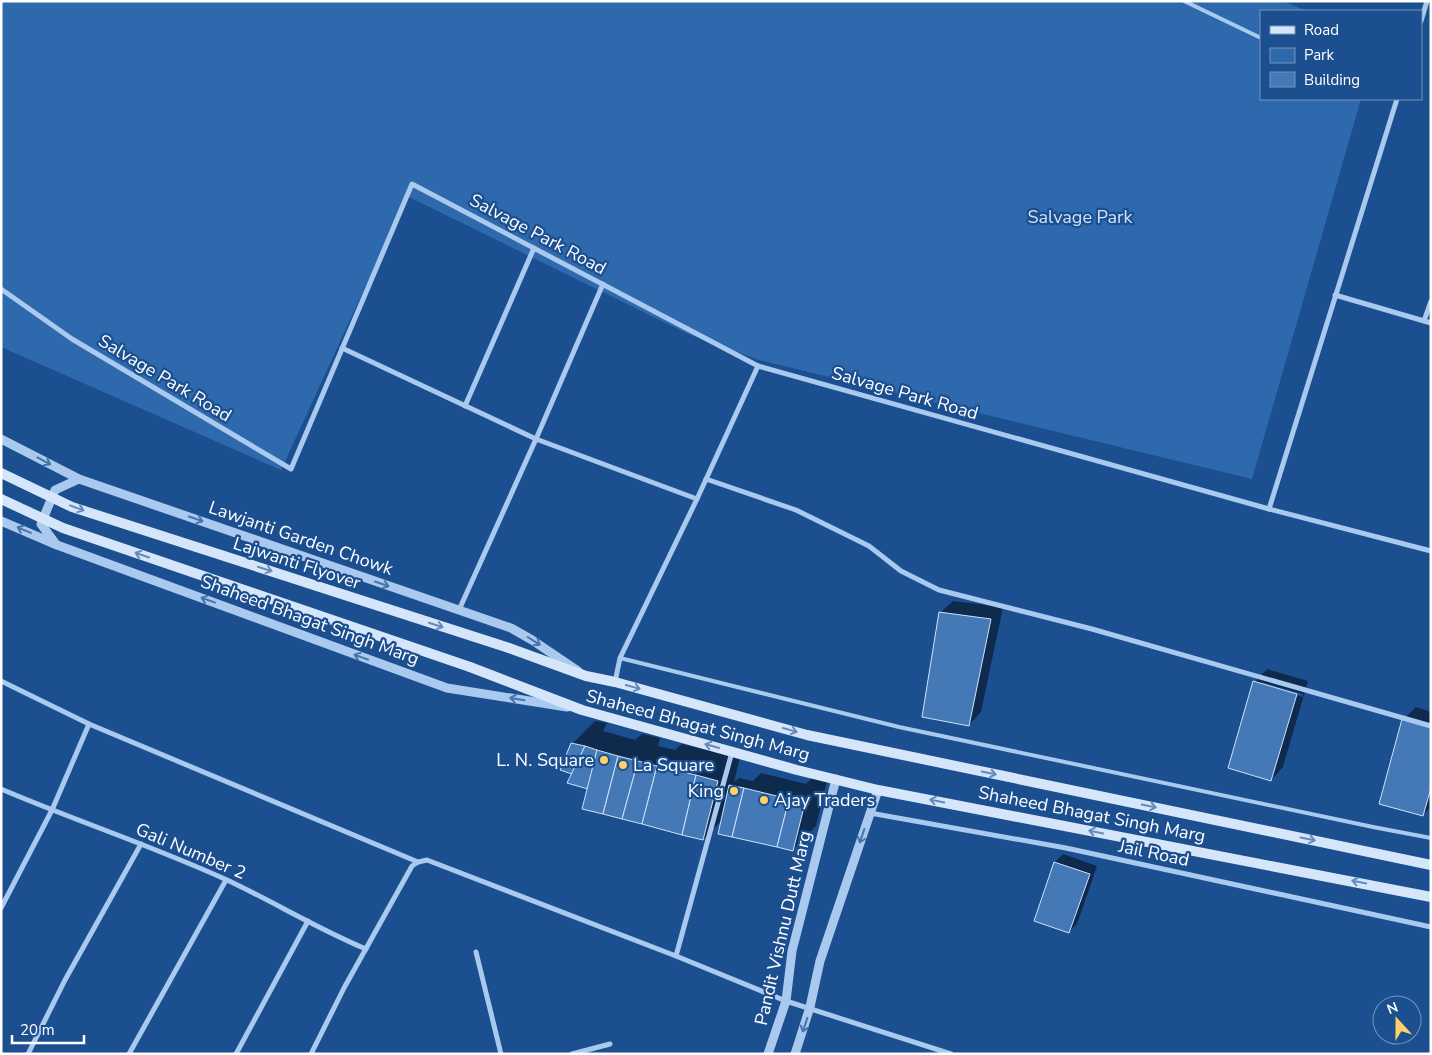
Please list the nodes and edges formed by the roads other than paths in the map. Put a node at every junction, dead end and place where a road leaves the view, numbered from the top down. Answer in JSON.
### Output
{"nodes":[{"id":1,"x":1184,"y":1,"type":"edge"},
{"id":2,"x":1427,"y":1,"type":"edge"},
{"id":3,"x":1422,"y":18,"type":"edge"},
{"id":4,"x":1260,"y":38,"type":"edge"},
{"id":5,"x":1397,"y":100,"type":"edge"},
{"id":6,"x":534,"y":248,"type":"junction"},
{"id":7,"x":603,"y":284,"type":"junction"},
{"id":8,"x":1,"y":289,"type":"edge"},
{"id":9,"x":1335,"y":295,"type":"junction"},
{"id":10,"x":1431,"y":301,"type":"edge"},
{"id":11,"x":1424,"y":321,"type":"junction"},
{"id":12,"x":1431,"y":323,"type":"edge"},
{"id":13,"x":342,"y":348,"type":"junction"},
{"id":14,"x":758,"y":366,"type":"junction"},
{"id":15,"x":465,"y":406,"type":"junction"},
{"id":16,"x":1,"y":438,"type":"edge"},
{"id":17,"x":536,"y":439,"type":"junction"},
{"id":18,"x":1,"y":472,"type":"edge"},
{"id":19,"x":79,"y":479,"type":"junction"},
{"id":20,"x":706,"y":479,"type":"junction"},
{"id":21,"x":1,"y":499,"type":"edge"},
{"id":22,"x":697,"y":499,"type":"junction"},
{"id":23,"x":1269,"y":509,"type":"junction"},
{"id":24,"x":1,"y":521,"type":"edge"},
{"id":25,"x":57,"y":545,"type":"junction"},
{"id":26,"x":1431,"y":551,"type":"edge"},
{"id":27,"x":459,"y":610,"type":"junction"},
{"id":28,"x":620,"y":658,"type":"junction"},
{"id":29,"x":586,"y":676,"type":"junction"},
{"id":30,"x":1,"y":681,"type":"edge"},
{"id":31,"x":614,"y":682,"type":"junction"},
{"id":32,"x":582,"y":710,"type":"junction"},
{"id":33,"x":89,"y":724,"type":"junction"},
{"id":34,"x":1431,"y":726,"type":"edge"},
{"id":35,"x":732,"y":752,"type":"junction"},
{"id":36,"x":836,"y":779,"type":"junction"},
{"id":37,"x":1,"y":789,"type":"edge"},
{"id":38,"x":878,"y":790,"type":"junction"},
{"id":39,"x":52,"y":810,"type":"junction"},
{"id":40,"x":870,"y":812,"type":"junction"},
{"id":41,"x":1431,"y":838,"type":"edge"},
{"id":42,"x":141,"y":844,"type":"junction"},
{"id":43,"x":418,"y":862,"type":"junction"},
{"id":44,"x":1431,"y":865,"type":"edge"},
{"id":45,"x":226,"y":880,"type":"junction"},
{"id":46,"x":1431,"y":897,"type":"edge"},
{"id":47,"x":1,"y":908,"type":"edge"},
{"id":48,"x":308,"y":921,"type":"junction"},
{"id":49,"x":1431,"y":928,"type":"edge"},
{"id":50,"x":366,"y":949,"type":"junction"},
{"id":51,"x":476,"y":952,"type":"dead end"},
{"id":52,"x":676,"y":956,"type":"junction"},
{"id":53,"x":786,"y":1001,"type":"junction"},
{"id":54,"x":810,"y":1007,"type":"junction"},
{"id":55,"x":610,"y":1044,"type":"dead end"},
{"id":56,"x":28,"y":1054,"type":"edge"},
{"id":57,"x":129,"y":1054,"type":"edge"},
{"id":58,"x":236,"y":1054,"type":"edge"},
{"id":59,"x":310,"y":1054,"type":"edge"},
{"id":60,"x":501,"y":1054,"type":"edge"},
{"id":61,"x":572,"y":1054,"type":"edge"},
{"id":62,"x":768,"y":1054,"type":"edge"},
{"id":63,"x":795,"y":1054,"type":"edge"},
{"id":64,"x":951,"y":1054,"type":"edge"}],
"edges":[{"from":1,"to":4,"type":"lane"},
{"from":2,"to":3,"type":"street"},
{"from":5,"to":9,"type":"street"},
{"from":6,"to":7,"type":"street","name":"Salvage Park Road"},
{"from":6,"to":13,"type":"street","name":"Salvage Park Road"},
{"from":6,"to":15,"type":"street"},
{"from":7,"to":14,"type":"street","name":"Salvage Park Road"},
{"from":7,"to":17,"type":"street"},
{"from":8,"to":13,"type":"street","name":"Salvage Park Road"},
{"from":9,"to":11,"type":"street"},
{"from":9,"to":23,"type":"street"},
{"from":10,"to":11,"type":"street"},
{"from":11,"to":12,"type":"street"},
{"from":13,"to":15,"type":"street"},
{"from":14,"to":20,"type":"street"},
{"from":14,"to":23,"type":"street","name":"Salvage Park Road"},
{"from":15,"to":17,"type":"street"},
{"from":16,"to":19,"type":"street","name":"Lawjanti Garden Chowk","one_way":true},
{"from":17,"to":22,"type":"street"},
{"from":17,"to":27,"type":"street"},
{"from":18,"to":29,"type":"main road","name":"Lajwanti Flyover","one_way":true,"bridge":true},
{"from":19,"to":25,"type":"street"},
{"from":19,"to":27,"type":"street","name":"Lawjanti Garden Chowk","one_way":true},
{"from":20,"to":22,"type":"street"},
{"from":20,"to":34,"type":"street"},
{"from":32,"to":21,"type":"main road","one_way":true,"bridge":true},
{"from":22,"to":28,"type":"street"},
{"from":23,"to":26,"type":"street","name":"Salvage Park Road"},
{"from":25,"to":24,"type":"street","name":"Shaheed Bhagat Singh Marg","one_way":true},
{"from":32,"to":25,"type":"street","name":"Shaheed Bhagat Singh Marg","one_way":true},
{"from":27,"to":29,"type":"street","name":"Lawjanti Garden Chowk","one_way":true},
{"from":28,"to":31,"type":"street"},
{"from":28,"to":41,"type":"lane"},
{"from":29,"to":31,"type":"main road","name":"Shaheed Bhagat Singh Marg"},
{"from":30,"to":33,"type":"street"},
{"from":31,"to":44,"type":"main road","name":"Shaheed Bhagat Singh Marg","one_way":true},
{"from":35,"to":32,"type":"main road","name":"Shaheed Bhagat Singh Marg","one_way":true},
{"from":33,"to":39,"type":"street"},
{"from":33,"to":43,"type":"street"},
{"from":35,"to":36,"type":"main road","name":"Shaheed Bhagat Singh Marg"},
{"from":35,"to":52,"type":"street"},
{"from":36,"to":38,"type":"main road","name":"Shaheed Bhagat Singh Marg"},
{"from":36,"to":53,"type":"street","name":"Pandit Vishnu Dutt Marg"},
{"from":37,"to":39,"type":"street","name":"Gali Number 2"},
{"from":38,"to":40,"type":"street"},
{"from":46,"to":38,"type":"main road","name":"Shaheed Bhagat Singh Marg","one_way":true},
{"from":39,"to":42,"type":"street","name":"Gali Number 2"},
{"from":39,"to":47,"type":"street"},
{"from":40,"to":49,"type":"street","name":"Jail Road"},
{"from":40,"to":54,"type":"street","one_way":true},
{"from":42,"to":45,"type":"street","name":"Gali Number 2"},
{"from":42,"to":56,"type":"street"},
{"from":43,"to":50,"type":"street"},
{"from":43,"to":52,"type":"street"},
{"from":45,"to":48,"type":"street","name":"Gali Number 2"},
{"from":45,"to":57,"type":"street"},
{"from":48,"to":50,"type":"street","name":"Gali Number 2"},
{"from":48,"to":58,"type":"street"},
{"from":50,"to":59,"type":"street"},
{"from":51,"to":60,"type":"street"},
{"from":52,"to":53,"type":"street"},
{"from":53,"to":54,"type":"street"},
{"from":53,"to":62,"type":"street","name":"Pandit Vishnu Dutt Marg"},
{"from":54,"to":63,"type":"street","one_way":true},
{"from":54,"to":64,"type":"street"},
{"from":55,"to":61,"type":"street"}]}
